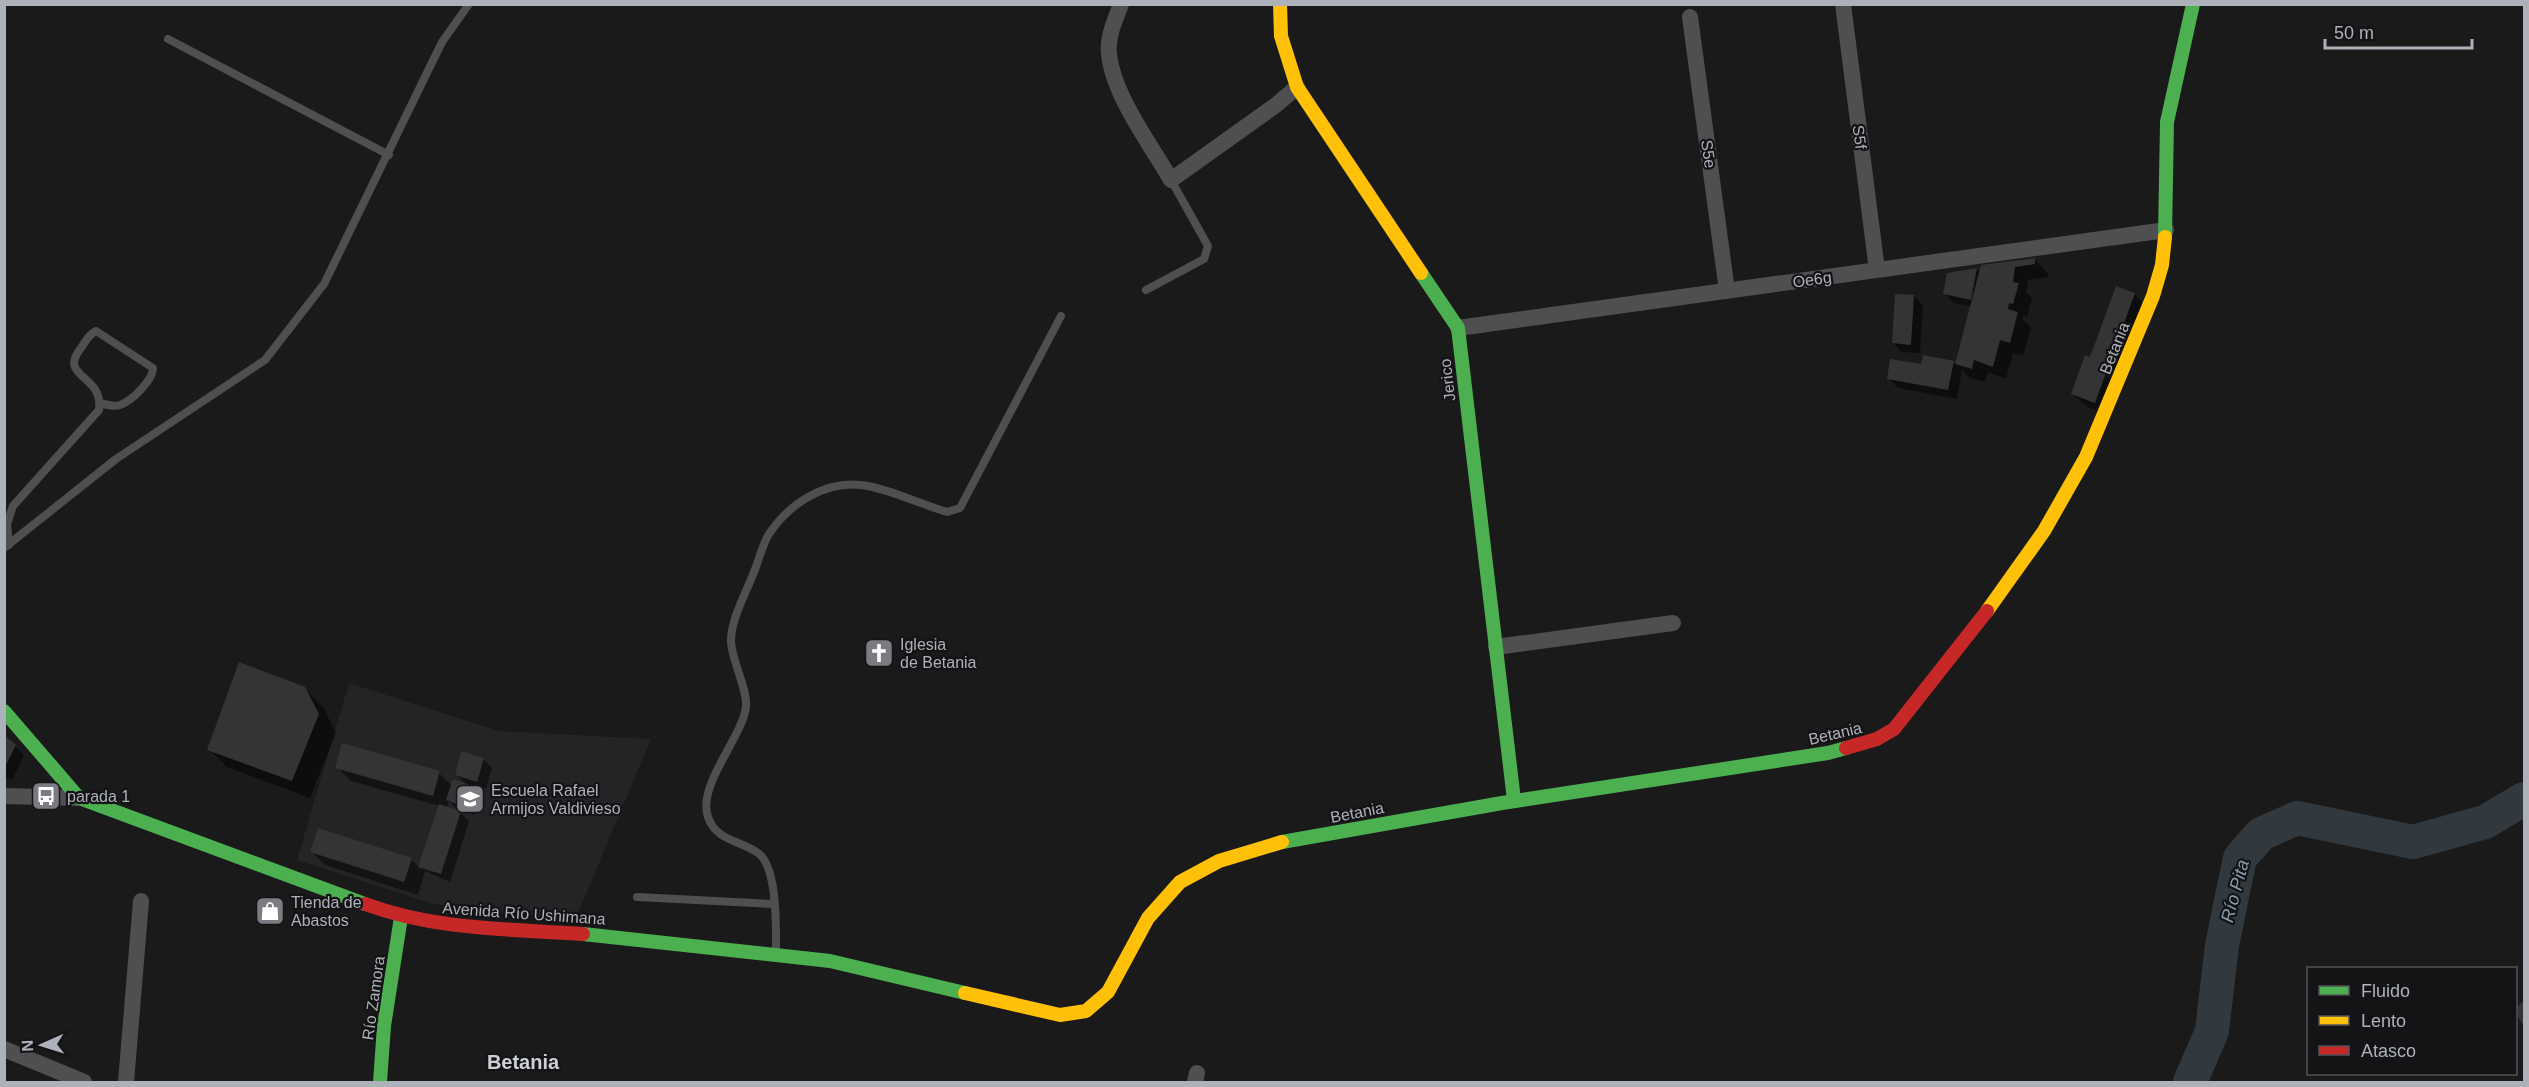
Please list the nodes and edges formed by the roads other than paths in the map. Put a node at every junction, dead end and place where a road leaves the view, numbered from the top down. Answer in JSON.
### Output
{"nodes":[{"id":1,"x":469,"y":4,"type":"edge"},
{"id":2,"x":1121,"y":4,"type":"edge"},
{"id":3,"x":1280,"y":4,"type":"edge"},
{"id":4,"x":1843,"y":4,"type":"edge"},
{"id":5,"x":2193,"y":4,"type":"edge"},
{"id":6,"x":1690,"y":17,"type":"dead end"},
{"id":7,"x":168,"y":39,"type":"dead end"},
{"id":8,"x":1298,"y":87,"type":"junction"},
{"id":9,"x":389,"y":155,"type":"junction"},
{"id":10,"x":1171,"y":180,"type":"junction"},
{"id":11,"x":2166,"y":230,"type":"junction"},
{"id":12,"x":1877,"y":270,"type":"junction"},
{"id":13,"x":1146,"y":290,"type":"dead end"},
{"id":14,"x":1727,"y":291,"type":"junction"},
{"id":15,"x":1061,"y":316,"type":"dead end"},
{"id":16,"x":1458,"y":328,"type":"junction"},
{"id":17,"x":100,"y":403,"type":"junction"},
{"id":18,"x":7,"y":546,"type":"edge"},
{"id":19,"x":1673,"y":622,"type":"dead end"},
{"id":20,"x":1496,"y":647,"type":"junction"},
{"id":21,"x":4,"y":711,"type":"edge"},
{"id":22,"x":4,"y":796,"type":"edge"},
{"id":23,"x":79,"y":798,"type":"junction"},
{"id":24,"x":1514,"y":800,"type":"junction"},
{"id":25,"x":637,"y":897,"type":"dead end"},
{"id":26,"x":141,"y":901,"type":"dead end"},
{"id":27,"x":774,"y":904,"type":"junction"},
{"id":28,"x":401,"y":917,"type":"junction"},
{"id":29,"x":776,"y":954,"type":"junction"},
{"id":30,"x":1093,"y":1006,"type":"joint"},
{"id":31,"x":4,"y":1049,"type":"edge"},
{"id":32,"x":84,"y":1083,"type":"edge"},
{"id":33,"x":126,"y":1083,"type":"edge"},
{"id":34,"x":380,"y":1083,"type":"edge"}],
"edges":[{"from":1,"to":9,"type":"lane"},
{"from":2,"to":10,"type":"street"},
{"from":3,"to":8,"type":"street","name":"Jerico"},
{"from":4,"to":12,"type":"street","name":"S5f"},
{"from":5,"to":11,"type":"street","name":"Betania"},
{"from":6,"to":14,"type":"street","name":"S5e"},
{"from":7,"to":9,"type":"lane"},
{"from":8,"to":10,"type":"street"},
{"from":8,"to":16,"type":"street","name":"Jerico"},
{"from":9,"to":18,"type":"lane"},
{"from":10,"to":13,"type":"lane"},
{"from":11,"to":12,"type":"street","name":"Oe6g"},
{"from":11,"to":24,"type":"street","name":"Betania"},
{"from":12,"to":14,"type":"street","name":"Oe6g"},
{"from":14,"to":16,"type":"street","name":"Oe6g"},
{"from":15,"to":27,"type":"lane"},
{"from":16,"to":20,"type":"street","name":"Jerico"},
{"from":17,"to":17,"type":"lane"},
{"from":17,"to":18,"type":"lane"},
{"from":19,"to":20,"type":"street"},
{"from":20,"to":24,"type":"street","name":"Jerico"},
{"from":21,"to":23,"type":"street","name":"Avenida Río Ushimana"},
{"from":22,"to":23,"type":"street"},
{"from":23,"to":28,"type":"street","name":"Avenida Río Ushimana"},
{"from":24,"to":30,"type":"street","name":"Betania"},
{"from":25,"to":27,"type":"lane"},
{"from":26,"to":33,"type":"street"},
{"from":27,"to":29,"type":"lane"},
{"from":28,"to":29,"type":"street","name":"Avenida Río Ushimana"},
{"from":28,"to":34,"type":"street","name":"Río Zamora"},
{"from":29,"to":30,"type":"street","name":"Avenida Río Ushimana"},
{"from":31,"to":32,"type":"street"}]}
